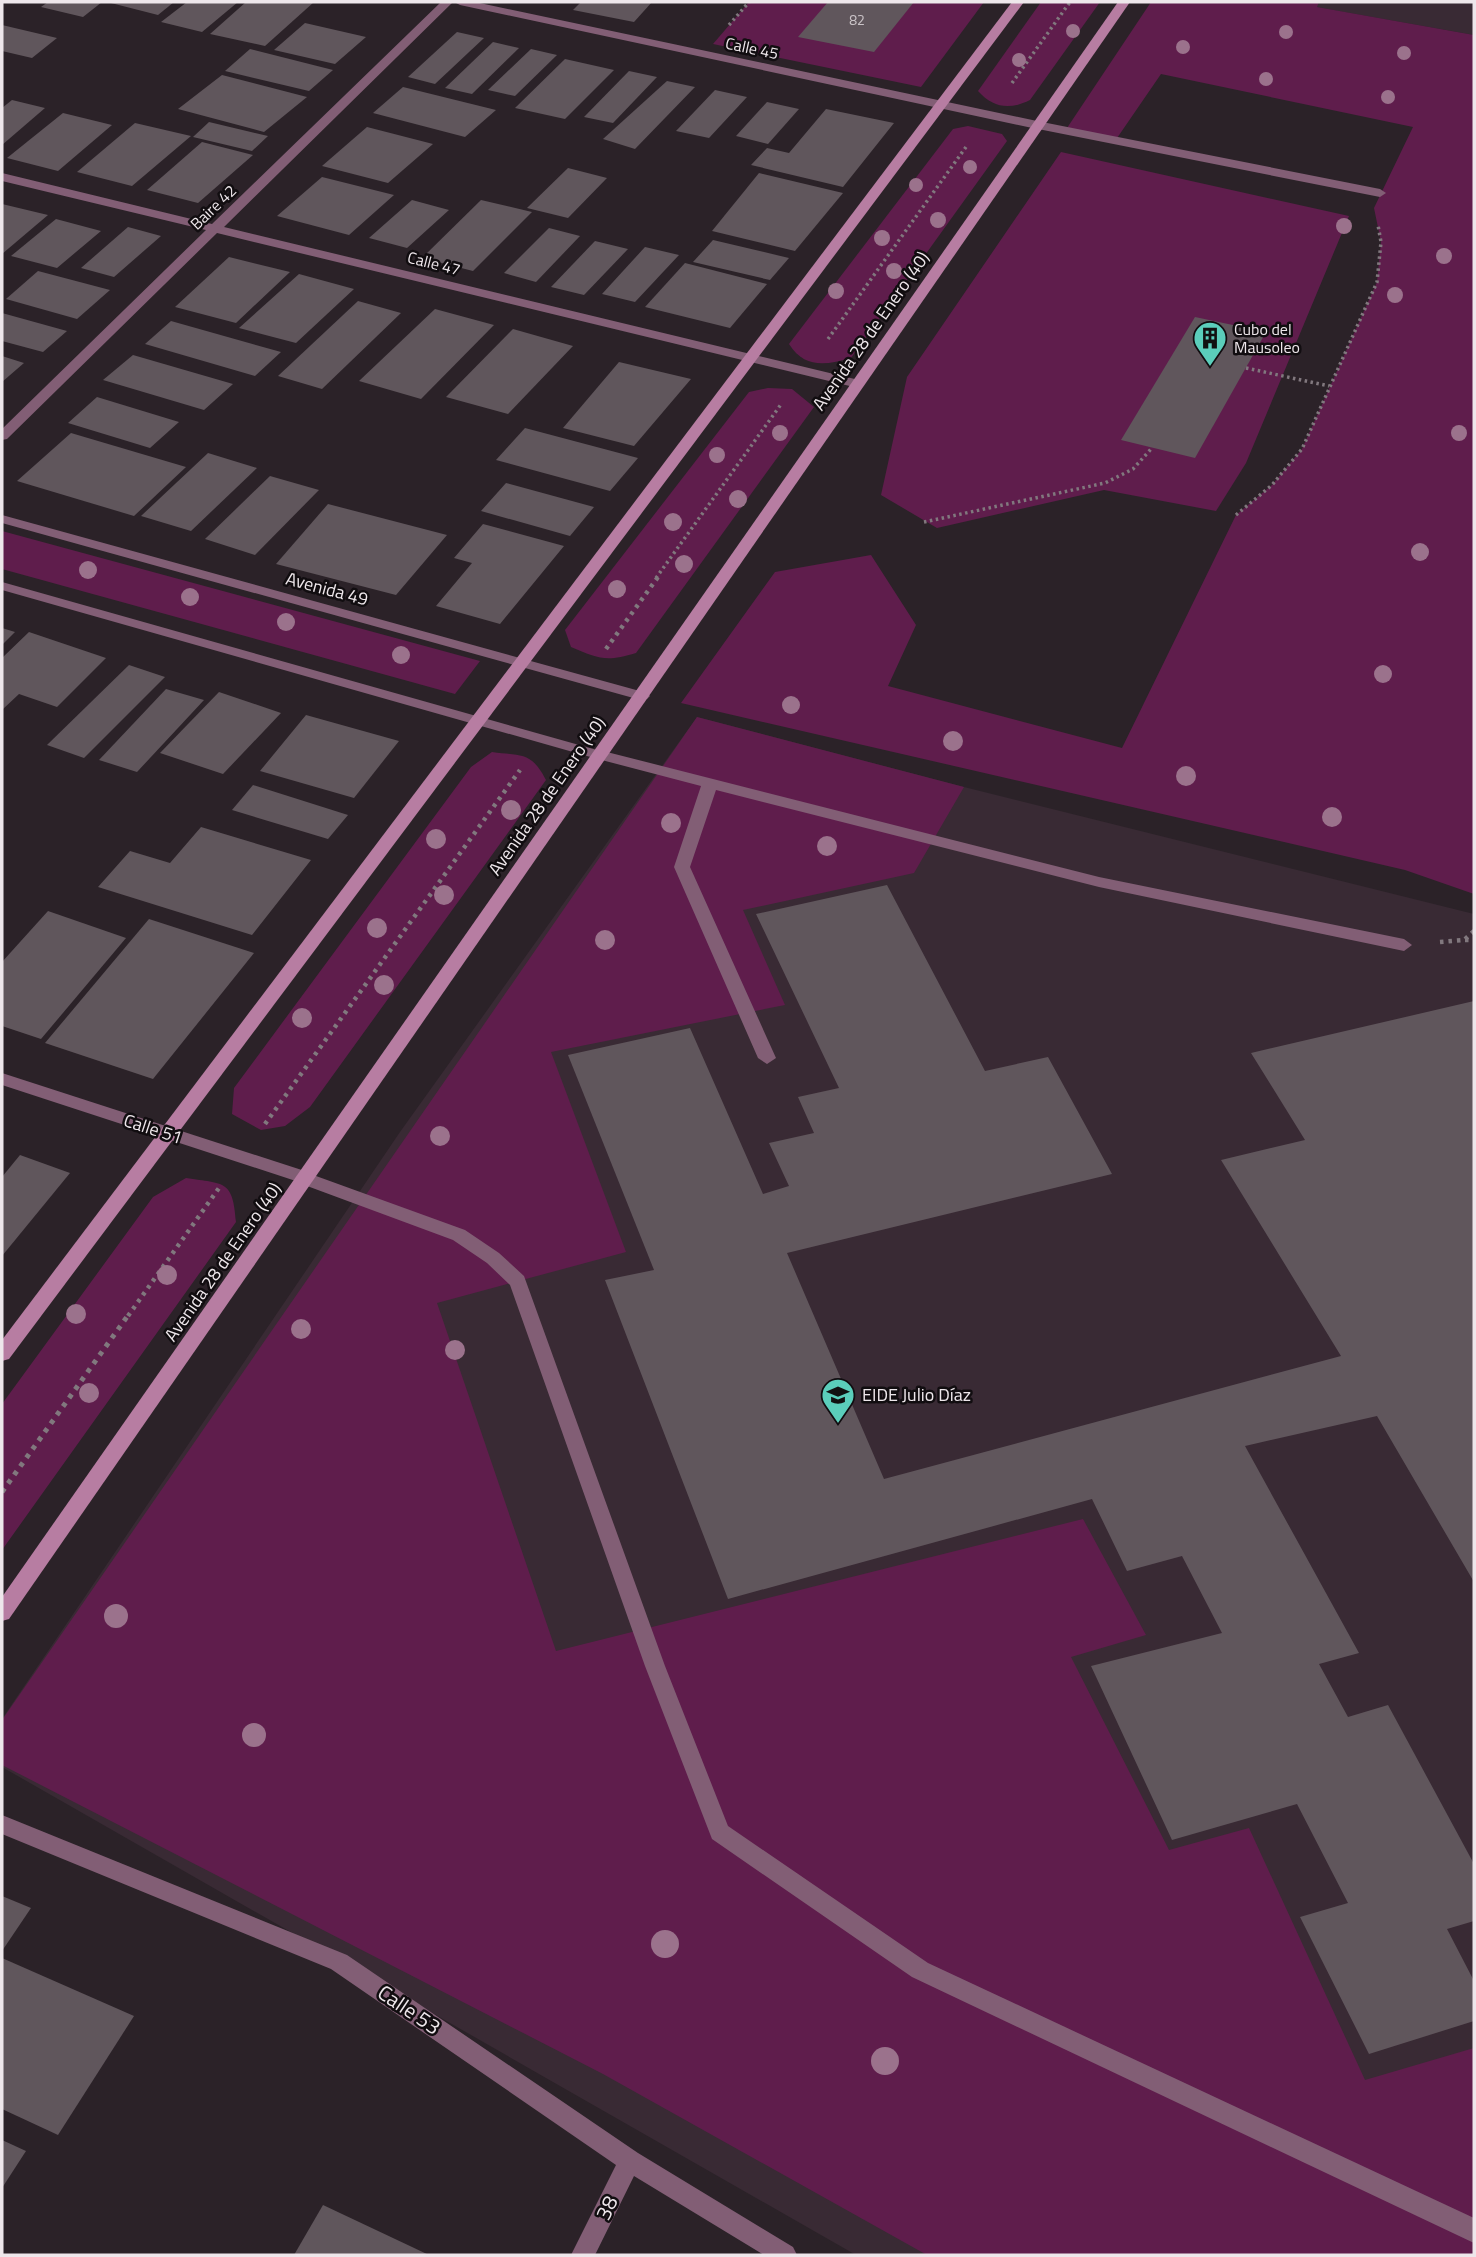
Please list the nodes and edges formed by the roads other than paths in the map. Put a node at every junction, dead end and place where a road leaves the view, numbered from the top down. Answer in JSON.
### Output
{"nodes":[{"id":1,"x":447,"y":2,"type":"edge"},
{"id":2,"x":460,"y":2,"type":"edge"},
{"id":3,"x":1018,"y":2,"type":"edge"},
{"id":4,"x":1124,"y":2,"type":"edge"},
{"id":5,"x":940,"y":105,"type":"junction"},
{"id":6,"x":1037,"y":125,"type":"junction"},
{"id":7,"x":2,"y":177,"type":"edge"},
{"id":8,"x":1380,"y":193,"type":"road end"},
{"id":9,"x":216,"y":229,"type":"junction"},
{"id":10,"x":750,"y":358,"type":"junction"},
{"id":11,"x":858,"y":384,"type":"junction"},
{"id":12,"x":2,"y":436,"type":"edge"},
{"id":13,"x":2,"y":519,"type":"edge"},
{"id":14,"x":2,"y":586,"type":"edge"},
{"id":15,"x":521,"y":662,"type":"junction"},
{"id":16,"x":642,"y":696,"type":"junction"},
{"id":17,"x":478,"y":721,"type":"junction"},
{"id":18,"x":599,"y":755,"type":"junction"},
{"id":19,"x":710,"y":783,"type":"junction"},
{"id":20,"x":1405,"y":945,"type":"dead end"},
{"id":21,"x":767,"y":1058,"type":"dead end"},
{"id":22,"x":2,"y":1079,"type":"edge"},
{"id":23,"x":168,"y":1133,"type":"junction"},
{"id":24,"x":305,"y":1178,"type":"junction"},
{"id":25,"x":2,"y":1354,"type":"edge"},
{"id":26,"x":2,"y":1613,"type":"edge"},
{"id":27,"x":2,"y":1824,"type":"edge"},
{"id":28,"x":629,"y":2161,"type":"junction"},
{"id":29,"x":1474,"y":2232,"type":"edge"},
{"id":30,"x":583,"y":2255,"type":"edge"},
{"id":31,"x":785,"y":2255,"type":"edge"}],
"edges":[{"from":1,"to":9,"type":"street","name":"Baire 42"},
{"from":2,"to":5,"type":"street","name":"Calle 45"},
{"from":3,"to":5,"type":"main road"},
{"from":4,"to":6,"type":"main road","name":"Avenida 28 de Enero (40)"},
{"from":5,"to":6,"type":"street","name":"Calle 45"},
{"from":5,"to":10,"type":"main road"},
{"from":6,"to":8,"type":"street","name":"Calle 45"},
{"from":6,"to":11,"type":"main road","name":"Avenida 28 de Enero (40)"},
{"from":7,"to":9,"type":"street","name":"Calle 47"},
{"from":9,"to":10,"type":"street","name":"Calle 47"},
{"from":9,"to":12,"type":"street","name":"Baire 42"},
{"from":10,"to":11,"type":"street","name":"Calle 47"},
{"from":10,"to":15,"type":"main road"},
{"from":11,"to":16,"type":"main road","name":"Avenida 28 de Enero (40)"},
{"from":13,"to":15,"type":"street","name":"Avenida 49"},
{"from":14,"to":17,"type":"street"},
{"from":15,"to":16,"type":"street","name":"Avenida 49"},
{"from":15,"to":17,"type":"main road"},
{"from":16,"to":18,"type":"main road","name":"Avenida 28 de Enero (40)"},
{"from":17,"to":18,"type":"street"},
{"from":17,"to":23,"type":"main road"},
{"from":18,"to":19,"type":"street"},
{"from":18,"to":24,"type":"main road","name":"Avenida 28 de Enero (40)"},
{"from":19,"to":20,"type":"street"},
{"from":19,"to":21,"type":"street"},
{"from":22,"to":23,"type":"street","name":"Calle 51"},
{"from":23,"to":24,"type":"street","name":"Calle 51"},
{"from":23,"to":25,"type":"main road"},
{"from":24,"to":26,"type":"main road","name":"Avenida 28 de Enero (40)"},
{"from":24,"to":29,"type":"street","name":"Calle 51"},
{"from":27,"to":28,"type":"street","name":"Calle 53"},
{"from":28,"to":30,"type":"street","name":"38"},
{"from":28,"to":31,"type":"street","name":"Calle 53"}]}
